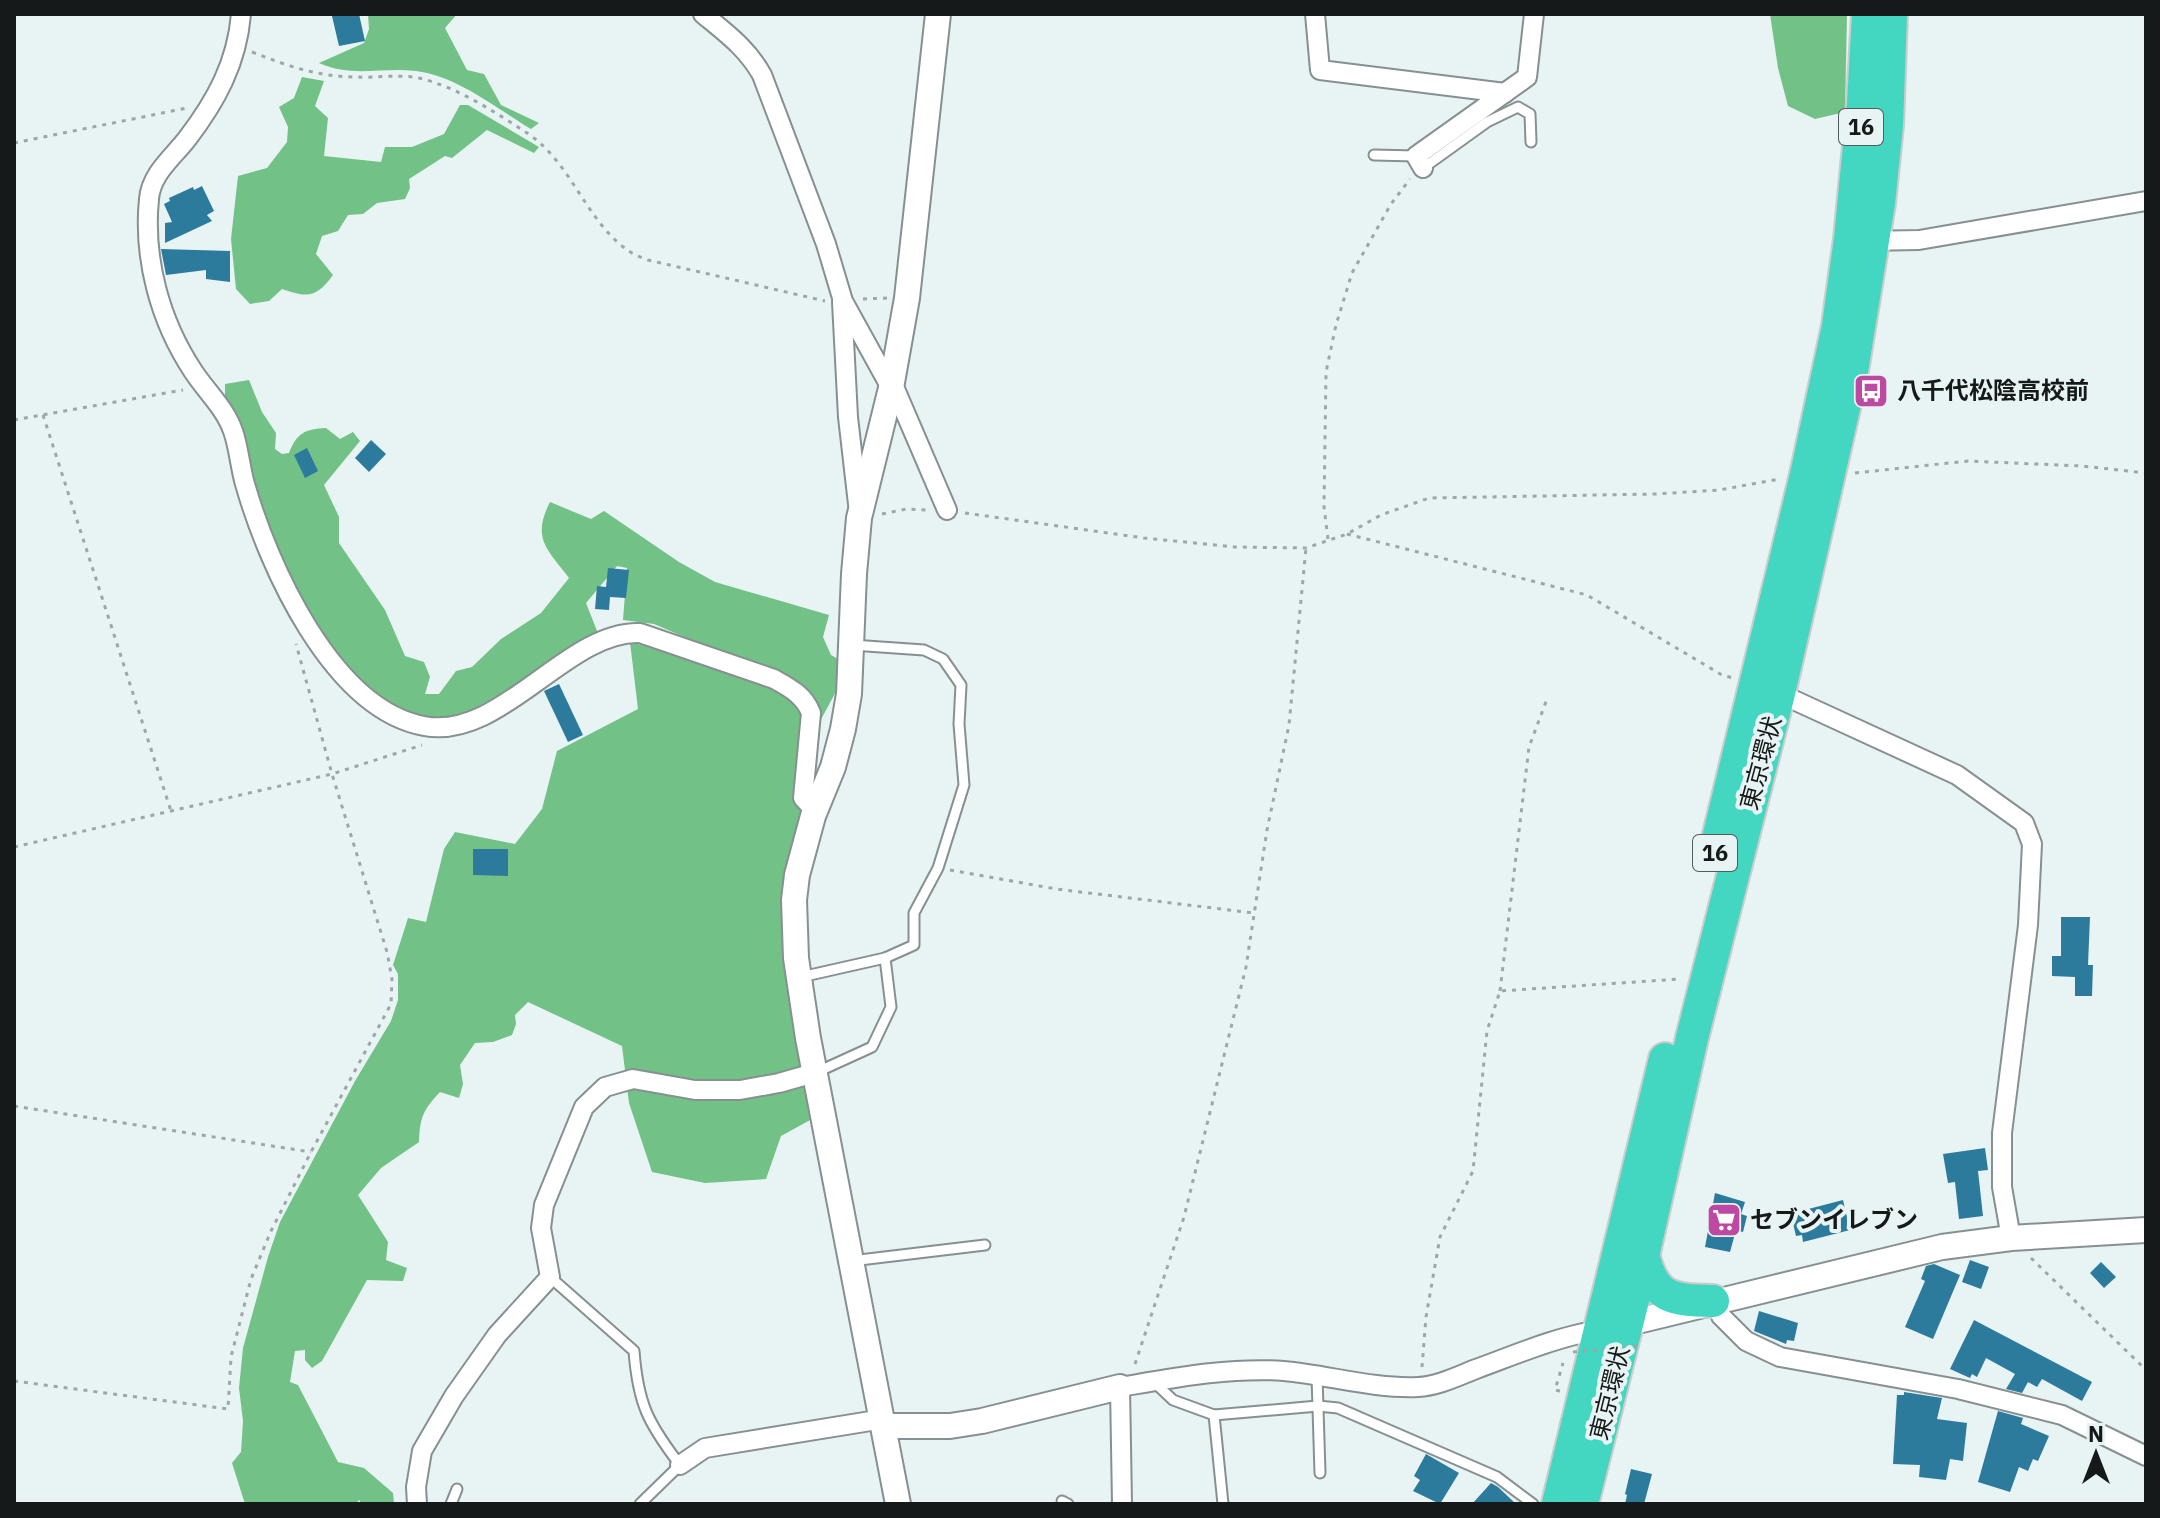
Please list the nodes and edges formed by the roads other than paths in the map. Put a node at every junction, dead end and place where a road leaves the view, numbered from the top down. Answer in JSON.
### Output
{"nodes":[{"id":1,"x":241,"y":14,"type":"edge"},
{"id":2,"x":703,"y":14,"type":"edge"},
{"id":3,"x":938,"y":14,"type":"edge"},
{"id":4,"x":1315,"y":14,"type":"edge"},
{"id":5,"x":1534,"y":14,"type":"edge"},
{"id":6,"x":1868,"y":14,"type":"edge"},
{"id":7,"x":1891,"y":14,"type":"edge"},
{"id":8,"x":1505,"y":93,"type":"junction"},
{"id":9,"x":1484,"y":117,"type":"junction"},
{"id":10,"x":1531,"y":142,"type":"dead end"},
{"id":11,"x":1374,"y":155,"type":"dead end"},
{"id":12,"x":1420,"y":162,"type":"joint"},
{"id":13,"x":2146,"y":201,"type":"edge"},
{"id":14,"x":1862,"y":240,"type":"junction"},
{"id":15,"x":842,"y":302,"type":"junction"},
{"id":16,"x":892,"y":385,"type":"junction"},
{"id":17,"x":947,"y":510,"type":"road end"},
{"id":18,"x":859,"y":518,"type":"junction"},
{"id":19,"x":852,"y":645,"type":"junction"},
{"id":20,"x":1768,"y":688,"type":"junction"},
{"id":21,"x":815,"y":811,"type":"junction"},
{"id":22,"x":885,"y":958,"type":"junction"},
{"id":23,"x":799,"y":977,"type":"junction"},
{"id":24,"x":814,"y":1073,"type":"junction"},
{"id":25,"x":2146,"y":1230,"type":"edge"},
{"id":26,"x":2011,"y":1238,"type":"junction"},
{"id":27,"x":985,"y":1245,"type":"dead end"},
{"id":28,"x":1643,"y":1254,"type":"junction"},
{"id":29,"x":851,"y":1261,"type":"junction"},
{"id":30,"x":550,"y":1277,"type":"junction"},
{"id":31,"x":1715,"y":1301,"type":"junction"},
{"id":32,"x":1621,"y":1333,"type":"junction"},
{"id":33,"x":1317,"y":1376,"type":"junction"},
{"id":34,"x":1154,"y":1382,"type":"junction"},
{"id":35,"x":1127,"y":1386,"type":"junction"},
{"id":36,"x":1318,"y":1406,"type":"junction"},
{"id":37,"x":1214,"y":1415,"type":"junction"},
{"id":38,"x":884,"y":1423,"type":"junction"},
{"id":39,"x":2146,"y":1456,"type":"edge"},
{"id":40,"x":680,"y":1465,"type":"junction"},
{"id":41,"x":1320,"y":1473,"type":"dead end"},
{"id":42,"x":457,"y":1489,"type":"dead end"},
{"id":43,"x":417,"y":1504,"type":"edge"},
{"id":44,"x":451,"y":1504,"type":"edge"},
{"id":45,"x":640,"y":1504,"type":"edge"},
{"id":46,"x":898,"y":1504,"type":"edge"},
{"id":47,"x":1122,"y":1504,"type":"edge"},
{"id":48,"x":1223,"y":1504,"type":"edge"},
{"id":49,"x":1533,"y":1504,"type":"edge"},
{"id":50,"x":1558,"y":1504,"type":"edge"},
{"id":51,"x":1582,"y":1504,"type":"edge"}],
"edges":[{"from":1,"to":21,"type":"street"},
{"from":2,"to":15,"type":"street"},
{"from":3,"to":16,"type":"street"},
{"from":4,"to":8,"type":"street"},
{"from":5,"to":8,"type":"street"},
{"from":6,"to":14,"type":"highway","name":"東京環状","number":"16"},
{"from":7,"to":14,"type":"highway","name":"東京環状","number":"16"},
{"from":8,"to":9,"type":"street"},
{"from":9,"to":10,"type":"lane"},
{"from":9,"to":12,"type":"street"},
{"from":11,"to":12,"type":"lane"},
{"from":13,"to":14,"type":"street"},
{"from":14,"to":20,"type":"highway","name":"東京環状","number":"16"},
{"from":15,"to":16,"type":"street"},
{"from":15,"to":18,"type":"street"},
{"from":16,"to":17,"type":"street"},
{"from":16,"to":18,"type":"street"},
{"from":18,"to":19,"type":"street"},
{"from":19,"to":21,"type":"street"},
{"from":19,"to":22,"type":"lane"},
{"from":20,"to":26,"type":"street"},
{"from":20,"to":28,"type":"highway","name":"東京環状","number":"16"},
{"from":20,"to":32,"type":"highway","name":"東京環状","number":"16"},
{"from":21,"to":23,"type":"street"},
{"from":22,"to":23,"type":"lane"},
{"from":22,"to":24,"type":"lane"},
{"from":23,"to":24,"type":"street"},
{"from":24,"to":29,"type":"street"},
{"from":24,"to":30,"type":"street"},
{"from":25,"to":26,"type":"street"},
{"from":26,"to":31,"type":"street"},
{"from":27,"to":29,"type":"lane"},
{"from":28,"to":31,"type":"highway"},
{"from":28,"to":32,"type":"highway","name":"東京環状","number":"16"},
{"from":29,"to":38,"type":"street"},
{"from":30,"to":40,"type":"lane"},
{"from":30,"to":43,"type":"street"},
{"from":31,"to":32,"type":"street"},
{"from":31,"to":39,"type":"street"},
{"from":32,"to":33,"type":"street"},
{"from":32,"to":50,"type":"highway","name":"東京環状","number":"16"},
{"from":32,"to":51,"type":"highway","name":"東京環状","number":"16"},
{"from":33,"to":34,"type":"street"},
{"from":33,"to":36,"type":"lane"},
{"from":34,"to":35,"type":"street"},
{"from":34,"to":37,"type":"lane"},
{"from":35,"to":38,"type":"street"},
{"from":35,"to":47,"type":"street"},
{"from":36,"to":37,"type":"lane"},
{"from":36,"to":41,"type":"lane"},
{"from":36,"to":49,"type":"lane"},
{"from":37,"to":48,"type":"lane"},
{"from":38,"to":40,"type":"street"},
{"from":38,"to":46,"type":"street"},
{"from":40,"to":45,"type":"lane"},
{"from":42,"to":44,"type":"lane"}]}
